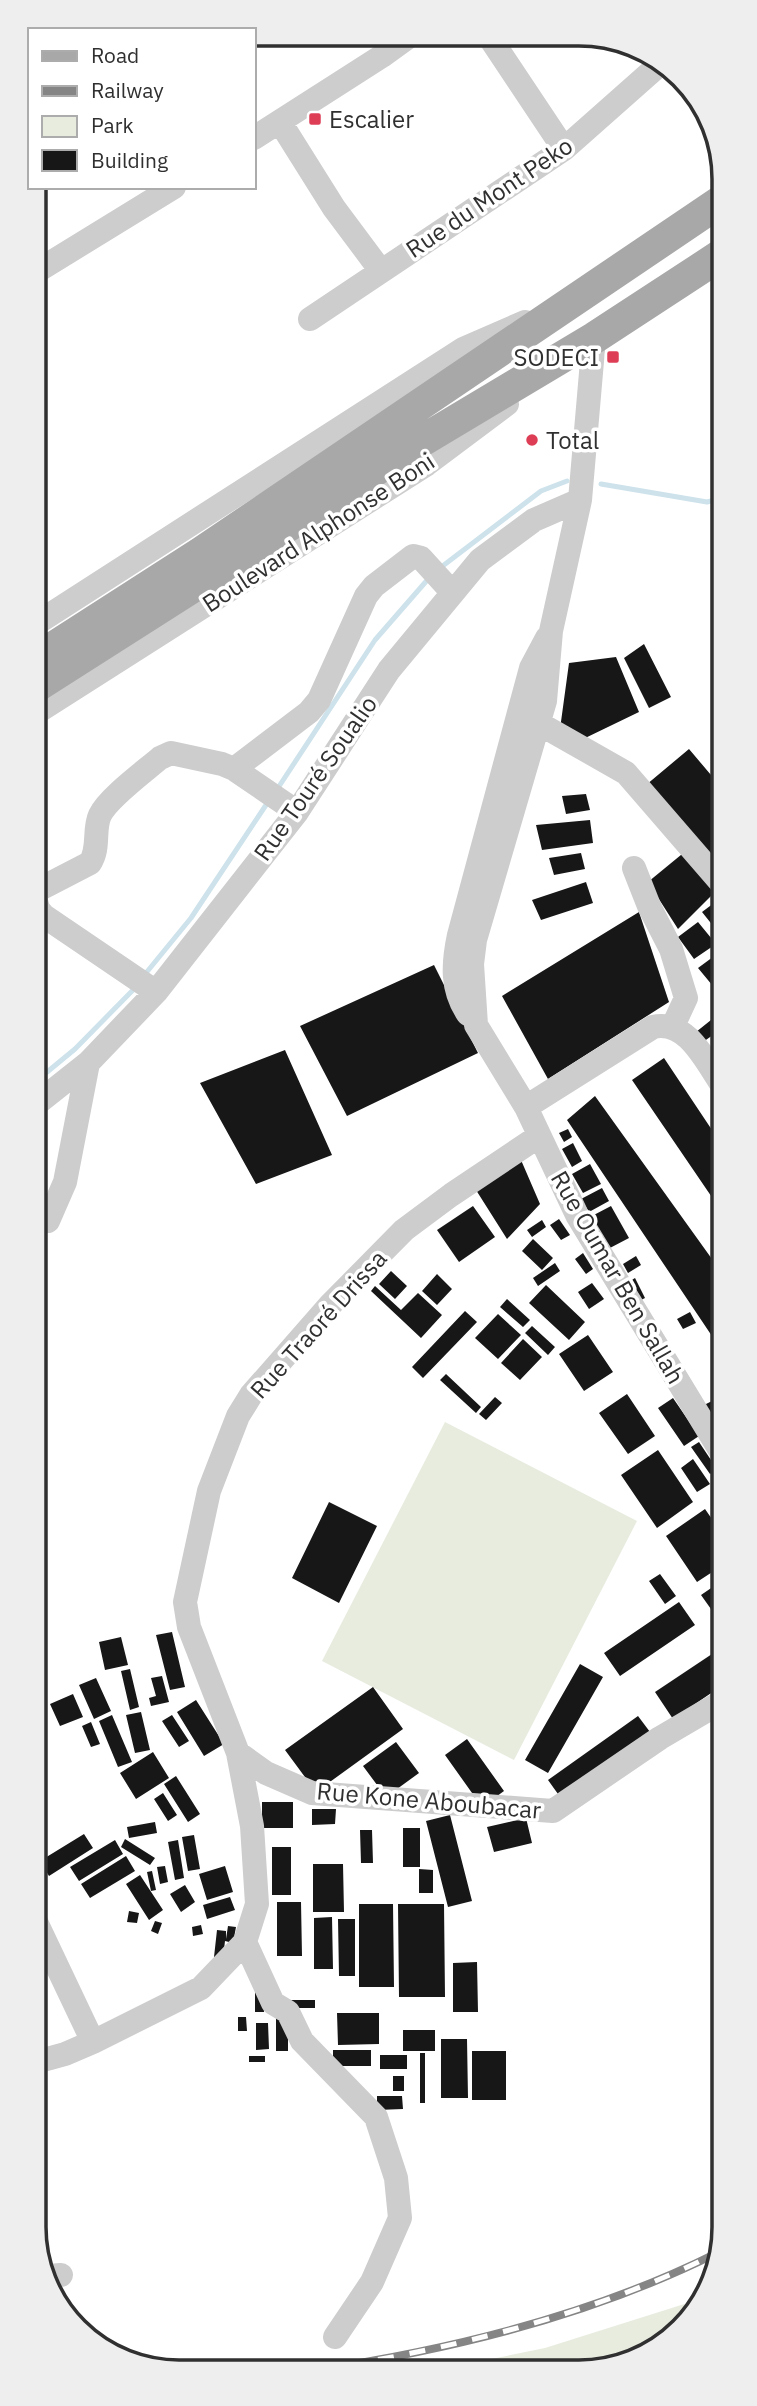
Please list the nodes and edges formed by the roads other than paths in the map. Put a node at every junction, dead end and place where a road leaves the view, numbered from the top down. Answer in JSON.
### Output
{"nodes":[{"id":1,"x":396,"y":46,"type":"edge"},
{"id":2,"x":495,"y":46,"type":"edge"},
{"id":3,"x":654,"y":69,"type":"edge"},
{"id":4,"x":280,"y":122,"type":"junction"},
{"id":5,"x":256,"y":137,"type":"edge"},
{"id":6,"x":564,"y":149,"type":"junction"},
{"id":7,"x":171,"y":189,"type":"edge"},
{"id":8,"x":712,"y":207,"type":"edge"},
{"id":9,"x":712,"y":261,"type":"edge"},
{"id":10,"x":46,"y":265,"type":"edge"},
{"id":11,"x":381,"y":271,"type":"junction"},
{"id":12,"x":577,"y":299,"type":"junction"},
{"id":13,"x":310,"y":319,"type":"dead end"},
{"id":14,"x":594,"y":338,"type":"junction"},
{"id":15,"x":580,"y":500,"type":"junction"},
{"id":16,"x":452,"y":592,"type":"junction"},
{"id":17,"x":46,"y":617,"type":"edge"},
{"id":18,"x":551,"y":631,"type":"junction"},
{"id":19,"x":46,"y":652,"type":"edge"},
{"id":20,"x":46,"y":680,"type":"edge"},
{"id":21,"x":46,"y":706,"type":"edge"},
{"id":22,"x":538,"y":723,"type":"junction"},
{"id":23,"x":234,"y":769,"type":"junction"},
{"id":24,"x":297,"y":812,"type":"junction"},
{"id":25,"x":634,"y":868,"type":"dead end"},
{"id":26,"x":712,"y":872,"type":"edge"},
{"id":27,"x":46,"y":887,"type":"edge"},
{"id":28,"x":46,"y":917,"type":"edge"},
{"id":29,"x":156,"y":992,"type":"junction"},
{"id":30,"x":476,"y":1025,"type":"junction"},
{"id":31,"x":673,"y":1026,"type":"junction"},
{"id":32,"x":88,"y":1063,"type":"junction"},
{"id":33,"x":712,"y":1070,"type":"edge"},
{"id":34,"x":46,"y":1096,"type":"edge"},
{"id":35,"x":526,"y":1107,"type":"junction"},
{"id":36,"x":539,"y":1136,"type":"junction"},
{"id":37,"x":48,"y":1221,"type":"dead end"},
{"id":38,"x":711,"y":1436,"type":"edge"},
{"id":39,"x":711,"y":1708,"type":"edge"},
{"id":40,"x":239,"y":1753,"type":"junction"},
{"id":41,"x":246,"y":1942,"type":"junction"},
{"id":42,"x":46,"y":1943,"type":"edge"},
{"id":43,"x":93,"y":2042,"type":"junction"},
{"id":44,"x":46,"y":2059,"type":"edge"},
{"id":45,"x":335,"y":2337,"type":"dead end"}],
"edges":[{"from":1,"to":4,"type":"street"},
{"from":2,"to":6,"type":"street"},
{"from":3,"to":6,"type":"street","name":"Rue du Mont Peko"},
{"from":4,"to":5,"type":"street"},
{"from":4,"to":11,"type":"street"},
{"from":6,"to":11,"type":"street","name":"Rue du Mont Peko"},
{"from":7,"to":10,"type":"street"},
{"from":8,"to":12,"type":"main road","name":"Boulevard Alphonse Boni"},
{"from":9,"to":14,"type":"main road","name":"Boulevard Alphonse Boni"},
{"from":11,"to":13,"type":"street","name":"Rue du Mont Peko"},
{"from":12,"to":17,"type":"street","name":"Boulevard Alphonse Boni"},
{"from":12,"to":19,"type":"main road","name":"Boulevard Alphonse Boni"},
{"from":14,"to":15,"type":"street","name":"Rue Oumar Ben Sallah"},
{"from":14,"to":20,"type":"main road","name":"Boulevard Alphonse Boni"},
{"from":14,"to":21,"type":"street","name":"Boulevard Alphonse Boni"},
{"from":15,"to":16,"type":"street","name":"Rue Touré Soualio"},
{"from":15,"to":18,"type":"street","name":"Rue Oumar Ben Sallah"},
{"from":16,"to":23,"type":"street"},
{"from":16,"to":24,"type":"street","name":"Rue Touré Soualio"},
{"from":18,"to":22,"type":"street","name":"Rue Oumar Ben Sallah"},
{"from":18,"to":30,"type":"street","name":"Rue Oumar Ben Sallah"},
{"from":22,"to":26,"type":"street"},
{"from":22,"to":30,"type":"street","name":"Rue Oumar Ben Sallah"},
{"from":23,"to":24,"type":"street"},
{"from":23,"to":27,"type":"street"},
{"from":24,"to":29,"type":"street","name":"Rue Touré Soualio"},
{"from":25,"to":31,"type":"street"},
{"from":28,"to":29,"type":"street"},
{"from":29,"to":32,"type":"street","name":"Rue Touré Soualio"},
{"from":30,"to":35,"type":"street","name":"Rue Oumar Ben Sallah"},
{"from":31,"to":33,"type":"street"},
{"from":31,"to":35,"type":"street"},
{"from":32,"to":34,"type":"street","name":"Rue Touré Soualio"},
{"from":32,"to":37,"type":"street"},
{"from":35,"to":36,"type":"street","name":"Rue Oumar Ben Sallah"},
{"from":36,"to":38,"type":"street","name":"Rue Oumar Ben Sallah"},
{"from":36,"to":40,"type":"street","name":"Rue Traoré Drissa"},
{"from":39,"to":40,"type":"street","name":"Rue Kone Aboubacar"},
{"from":40,"to":41,"type":"street","name":"Rue Traoré Drissa"},
{"from":41,"to":43,"type":"street"},
{"from":41,"to":45,"type":"street"},
{"from":42,"to":43,"type":"street"},
{"from":43,"to":44,"type":"street"}]}
